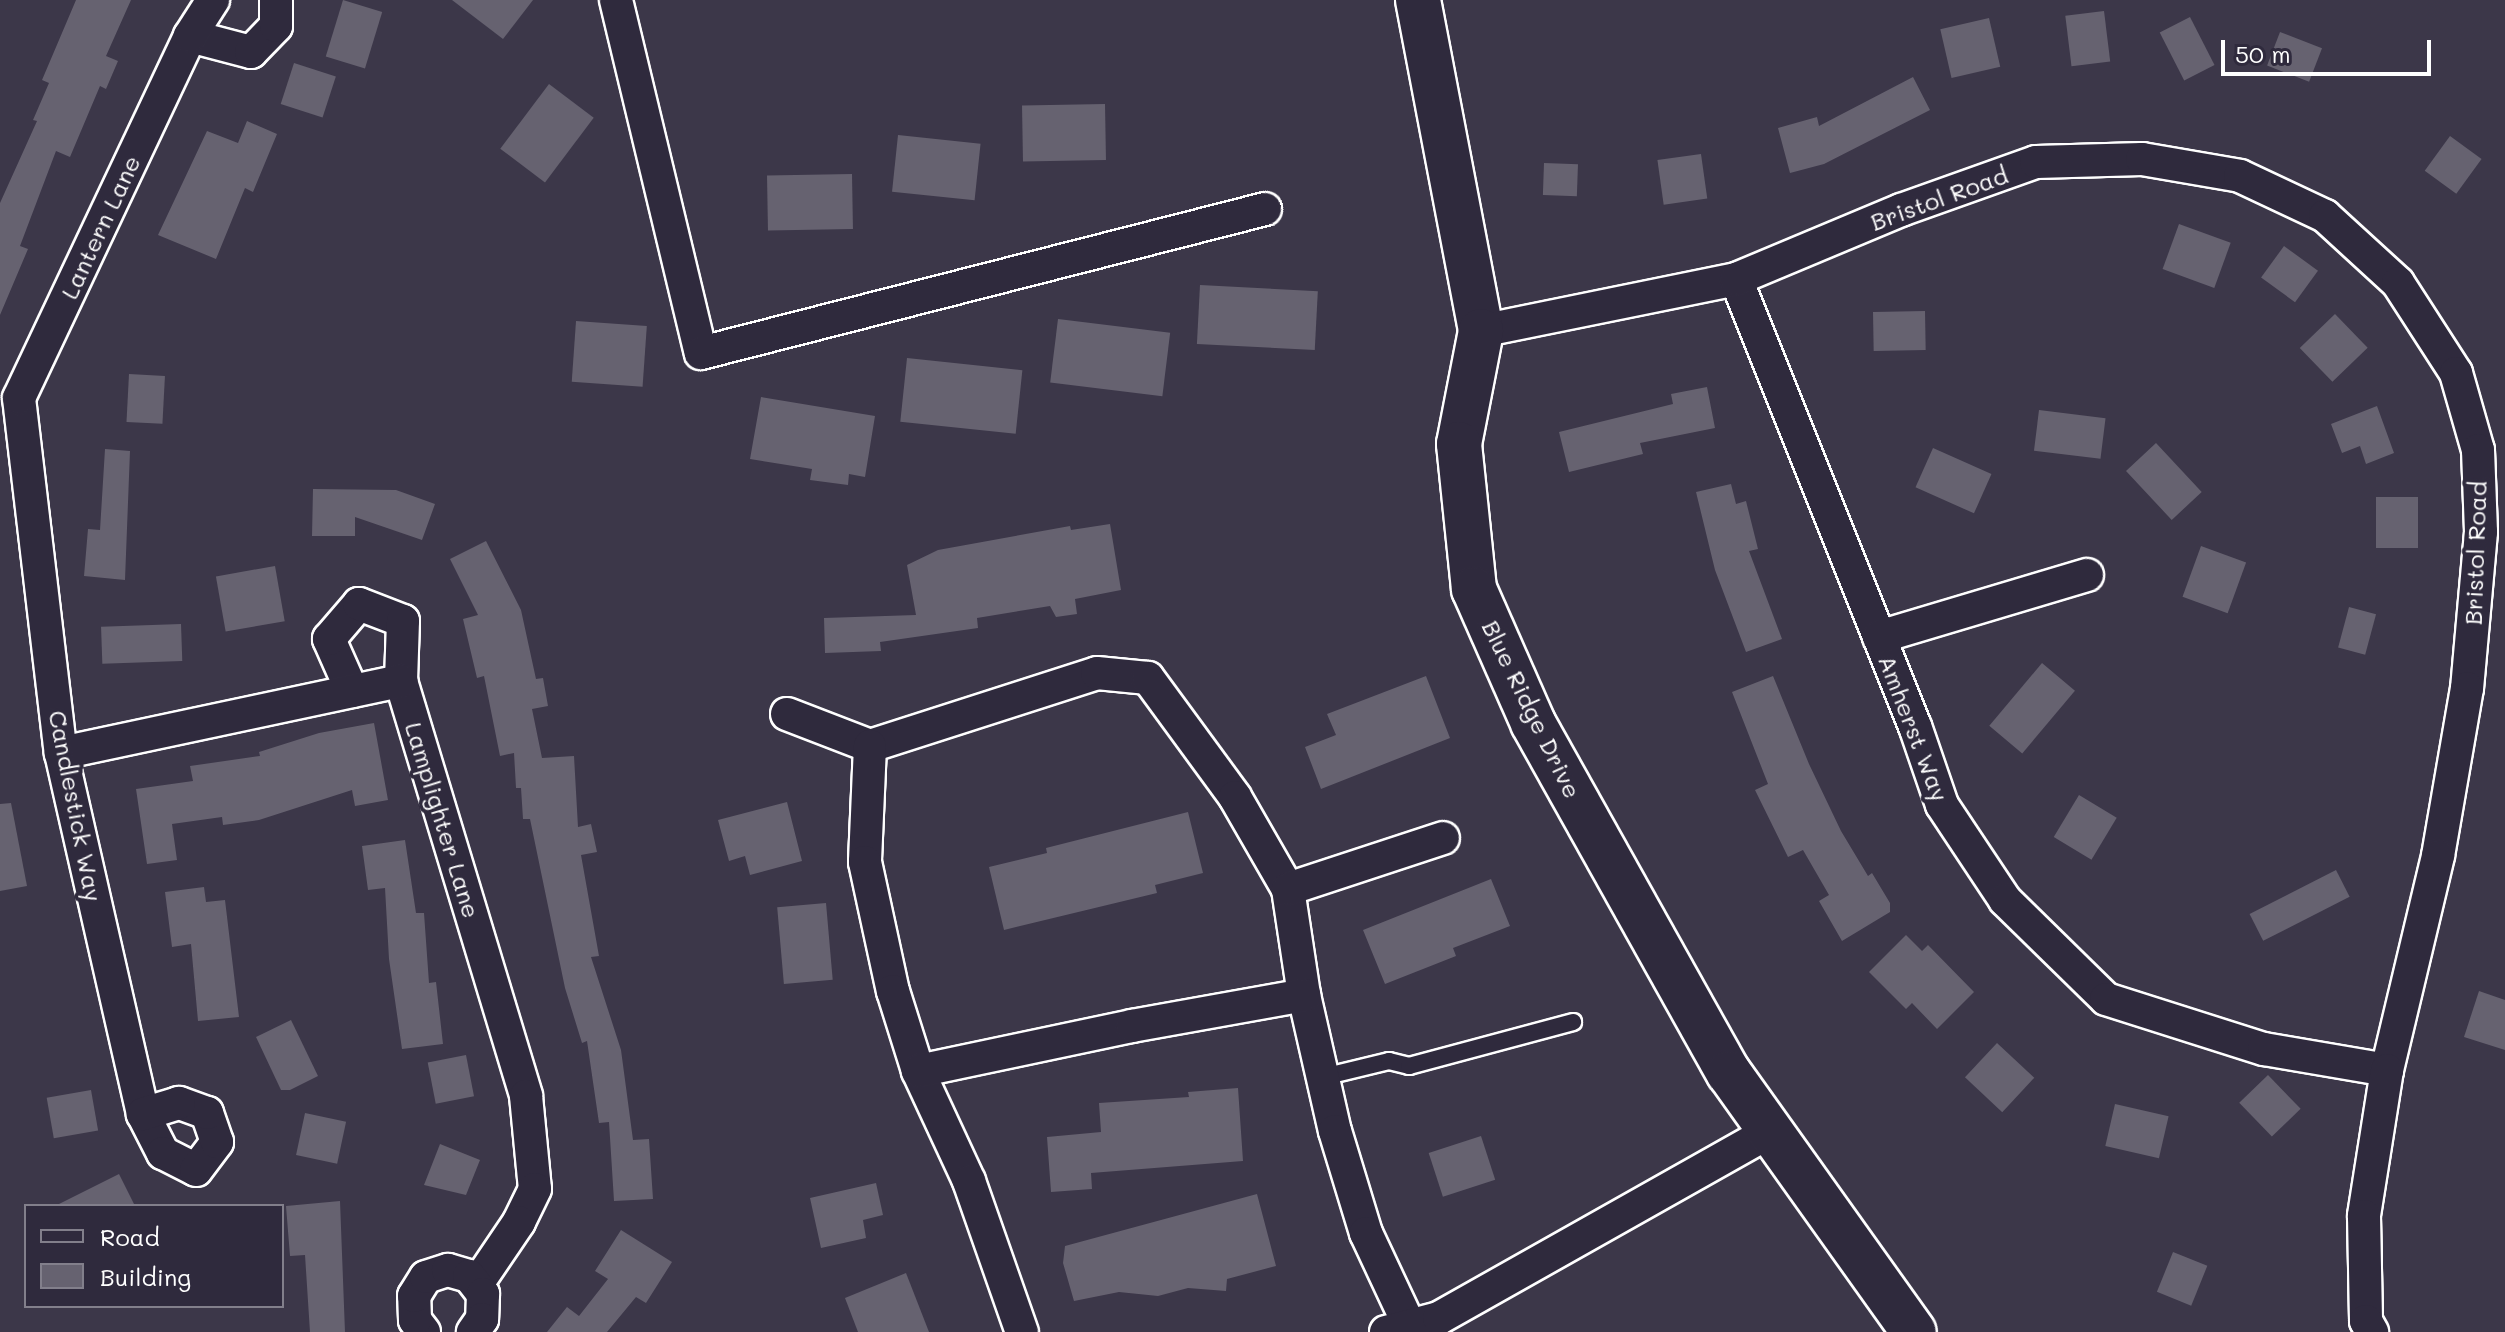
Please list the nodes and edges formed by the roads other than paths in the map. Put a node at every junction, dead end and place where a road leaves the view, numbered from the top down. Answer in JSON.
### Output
{"nodes":[{"id":1,"x":213,"y":0,"type":"edge"},
{"id":2,"x":276,"y":0,"type":"edge"},
{"id":3,"x":616,"y":0,"type":"edge"},
{"id":4,"x":1418,"y":0,"type":"edge"},
{"id":5,"x":190,"y":36,"type":"junction"},
{"id":6,"x":1265,"y":209,"type":"dead end"},
{"id":7,"x":1736,"y":279,"type":"junction"},
{"id":8,"x":1481,"y":331,"type":"junction"},
{"id":9,"x":10,"y":394,"type":"edge"},
{"id":10,"x":2087,"y":575,"type":"dead end"},
{"id":11,"x":1879,"y":637,"type":"junction"},
{"id":12,"x":401,"y":681,"type":"junction"},
{"id":13,"x":352,"y":691,"type":"junction"},
{"id":14,"x":787,"y":714,"type":"dead end"},
{"id":15,"x":870,"y":746,"type":"junction"},
{"id":16,"x":61,"y":753,"type":"junction"},
{"id":17,"x":1443,"y":838,"type":"dead end"},
{"id":18,"x":1288,"y":889,"type":"junction"},
{"id":19,"x":1304,"y":995,"type":"junction"},
{"id":20,"x":1573,"y":1022,"type":"dead end"},
{"id":21,"x":2387,"y":1070,"type":"junction"},
{"id":22,"x":918,"y":1071,"type":"junction"},
{"id":23,"x":1323,"y":1077,"type":"junction"},
{"id":24,"x":143,"y":1114,"type":"dead end"},
{"id":25,"x":1771,"y":1131,"type":"junction"},
{"id":26,"x":477,"y":1284,"type":"junction"},
{"id":27,"x":1397,"y":1328,"type":"edge"},
{"id":28,"x":424,"y":1332,"type":"edge"},
{"id":29,"x":473,"y":1332,"type":"edge"},
{"id":30,"x":1022,"y":1332,"type":"edge"},
{"id":31,"x":1914,"y":1332,"type":"edge"},
{"id":32,"x":2372,"y":1332,"type":"edge"}],
"edges":[{"from":1,"to":5,"type":"street","name":"Lantern Lane"},
{"from":2,"to":5,"type":"street"},
{"from":3,"to":6,"type":"street"},
{"from":4,"to":8,"type":"street","name":"Blue Ridge Drive"},
{"from":5,"to":9,"type":"street","name":"Lantern Lane"},
{"from":7,"to":8,"type":"street","name":"Bristol Road"},
{"from":7,"to":11,"type":"street","name":"Amherst Way"},
{"from":7,"to":21,"type":"street","name":"Bristol Road"},
{"from":8,"to":25,"type":"street","name":"Blue Ridge Drive"},
{"from":9,"to":16,"type":"street","name":"Candlestick Way"},
{"from":10,"to":11,"type":"street"},
{"from":11,"to":21,"type":"street","name":"Amherst Way"},
{"from":12,"to":13,"type":"street"},
{"from":12,"to":13,"type":"street","name":"Lamplighter Lane"},
{"from":12,"to":26,"type":"street","name":"Lamplighter Lane"},
{"from":13,"to":16,"type":"street"},
{"from":14,"to":15,"type":"street"},
{"from":15,"to":18,"type":"street"},
{"from":15,"to":22,"type":"street"},
{"from":16,"to":24,"type":"street","name":"Candlestick Way"},
{"from":17,"to":18,"type":"street"},
{"from":18,"to":19,"type":"street"},
{"from":19,"to":22,"type":"street"},
{"from":19,"to":23,"type":"street"},
{"from":20,"to":23,"type":"lane"},
{"from":21,"to":32,"type":"street","name":"Bristol Road"},
{"from":22,"to":30,"type":"street"},
{"from":23,"to":27,"type":"street"},
{"from":25,"to":27,"type":"street"},
{"from":25,"to":31,"type":"street","name":"Blue Ridge Drive"},
{"from":26,"to":28,"type":"street"},
{"from":26,"to":29,"type":"street"}]}
